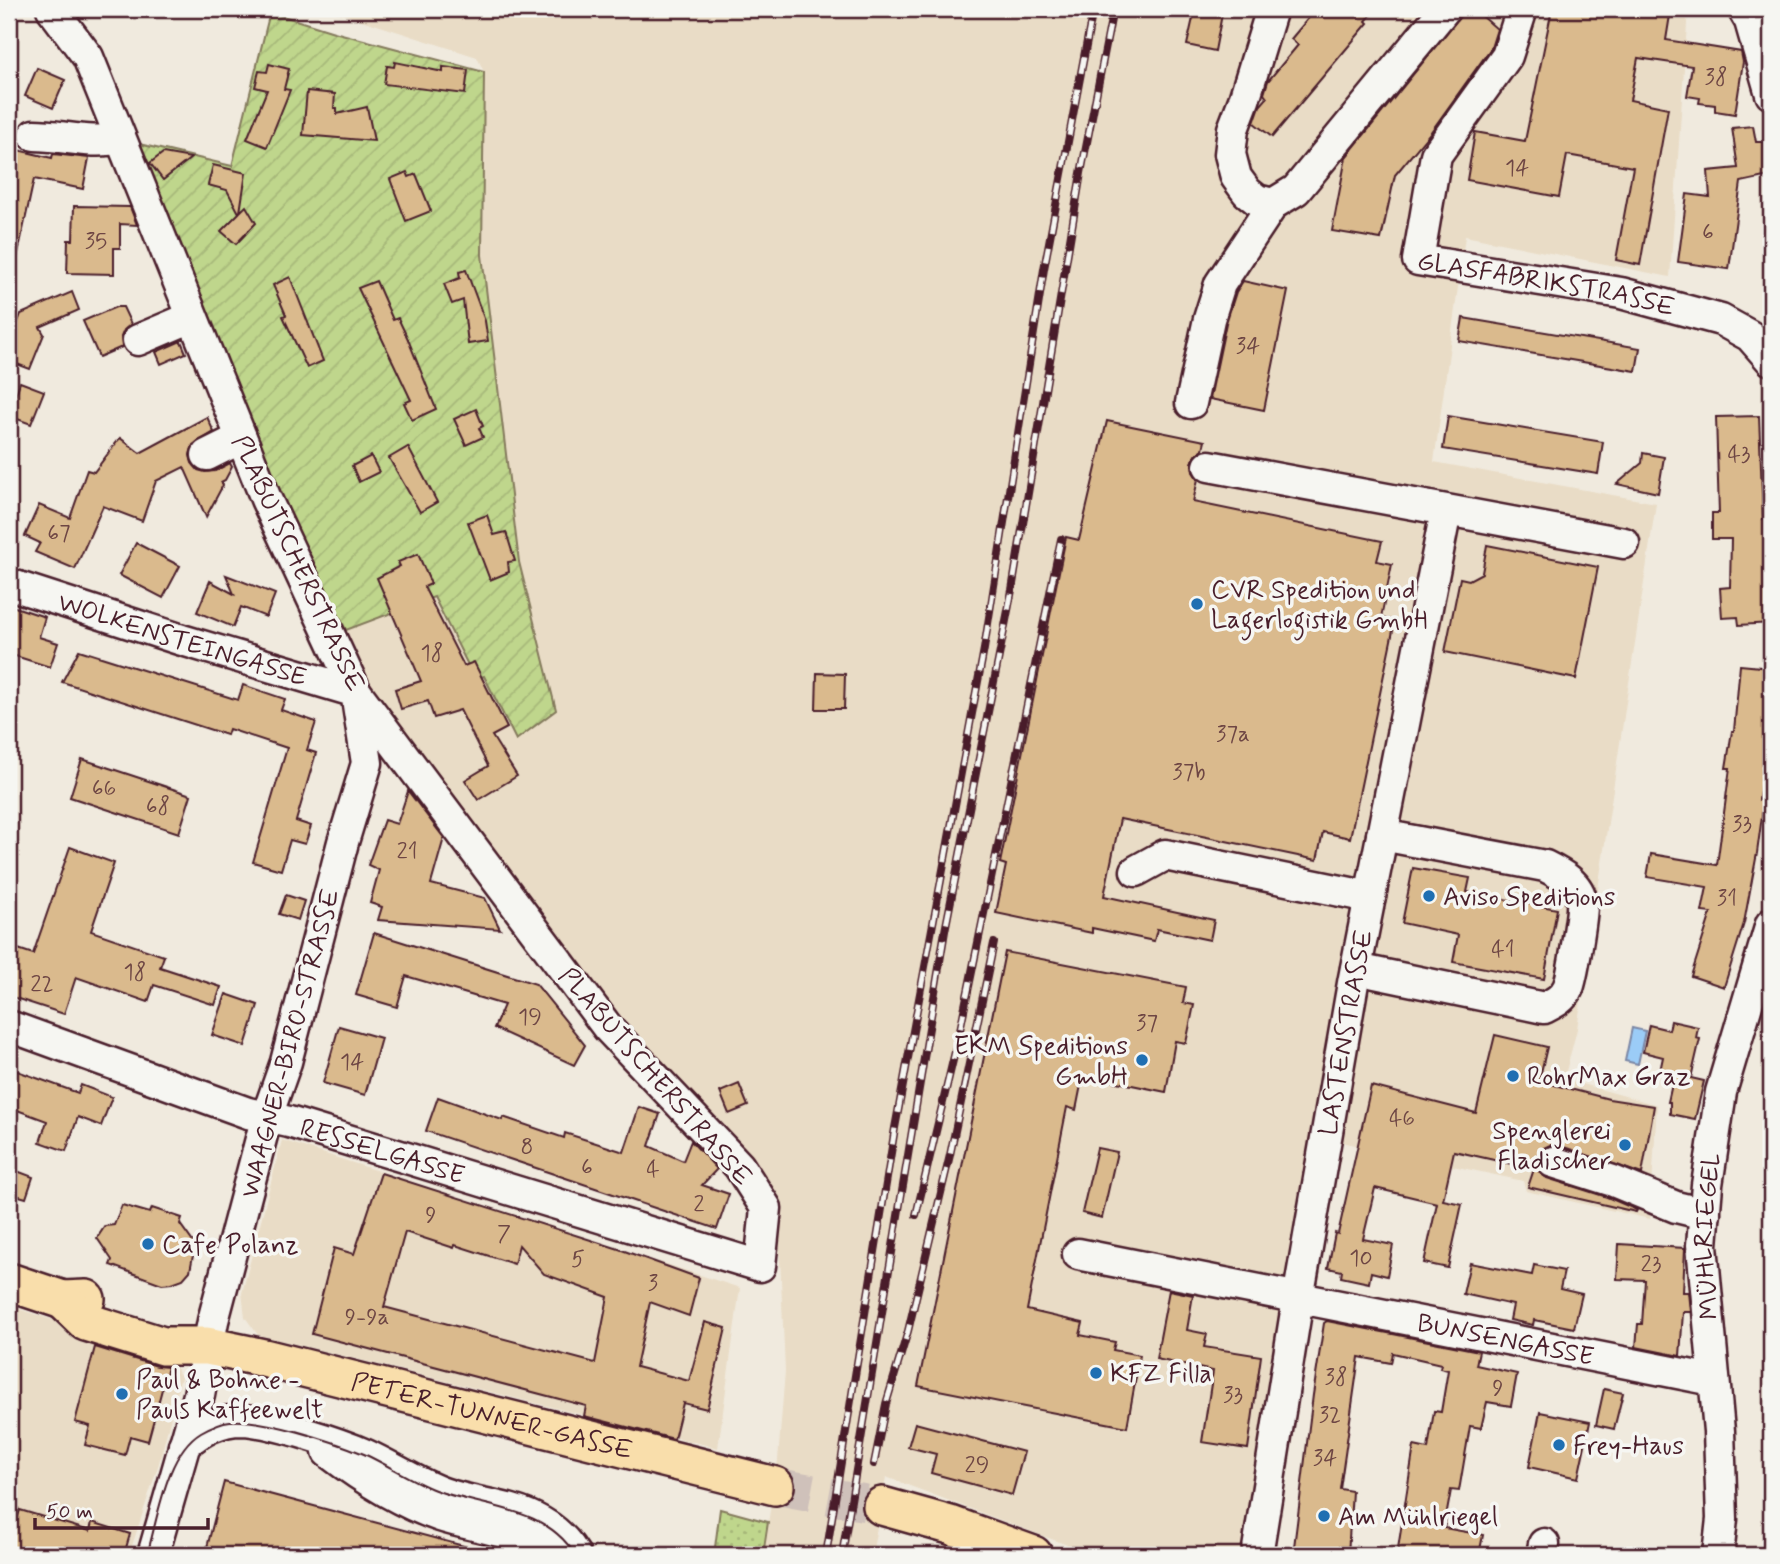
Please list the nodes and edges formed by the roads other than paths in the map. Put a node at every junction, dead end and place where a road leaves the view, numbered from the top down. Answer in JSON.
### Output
{"nodes":[{"id":1,"x":52,"y":9,"type":"edge"},
{"id":2,"x":1272,"y":9,"type":"edge"},
{"id":3,"x":1445,"y":9,"type":"edge"},
{"id":4,"x":1522,"y":9,"type":"edge"},
{"id":5,"x":1743,"y":9,"type":"edge"},
{"id":6,"x":1771,"y":94,"type":"edge"},
{"id":7,"x":34,"y":135,"type":"dead end"},
{"id":8,"x":120,"y":138,"type":"junction"},
{"id":9,"x":1273,"y":204,"type":"junction"},
{"id":10,"x":192,"y":317,"type":"junction"},
{"id":11,"x":138,"y":340,"type":"dead end"},
{"id":12,"x":1771,"y":359,"type":"edge"},
{"id":13,"x":1191,"y":403,"type":"dead end"},
{"id":14,"x":241,"y":438,"type":"junction"},
{"id":15,"x":207,"y":455,"type":"dead end"},
{"id":16,"x":1209,"y":466,"type":"dead end"},
{"id":17,"x":1446,"y":511,"type":"junction"},
{"id":18,"x":1624,"y":543,"type":"dead end"},
{"id":19,"x":9,"y":584,"type":"edge"},
{"id":20,"x":356,"y":692,"type":"junction"},
{"id":21,"x":1382,"y":835,"type":"junction"},
{"id":22,"x":1136,"y":871,"type":"dead end"},
{"id":23,"x":1370,"y":897,"type":"junction"},
{"id":24,"x":1771,"y":924,"type":"edge"},
{"id":25,"x":1355,"y":976,"type":"junction"},
{"id":26,"x":9,"y":1026,"type":"edge"},
{"id":27,"x":267,"y":1116,"type":"junction"},
{"id":28,"x":1553,"y":1162,"type":"dead end"},
{"id":29,"x":1704,"y":1214,"type":"junction"},
{"id":30,"x":1078,"y":1254,"type":"dead end"},
{"id":31,"x":760,"y":1266,"type":"joint"},
{"id":32,"x":9,"y":1282,"type":"edge"},
{"id":33,"x":1298,"y":1299,"type":"junction"},
{"id":34,"x":207,"y":1346,"type":"junction"},
{"id":35,"x":1713,"y":1380,"type":"junction"},
{"id":36,"x":296,"y":1433,"type":"junction"},
{"id":37,"x":184,"y":1445,"type":"junction"},
{"id":38,"x":775,"y":1486,"type":"tunnel mouth"},
{"id":39,"x":882,"y":1506,"type":"tunnel mouth"},
{"id":40,"x":153,"y":1555,"type":"edge"},
{"id":41,"x":550,"y":1555,"type":"edge"},
{"id":42,"x":575,"y":1555,"type":"edge"},
{"id":43,"x":1033,"y":1555,"type":"edge"},
{"id":44,"x":1257,"y":1555,"type":"edge"},
{"id":45,"x":1718,"y":1555,"type":"edge"}],
"edges":[{"from":1,"to":8,"type":"street","name":"PLABUTSCHERSTRASSE"},
{"from":2,"to":9,"type":"street"},
{"from":3,"to":9,"type":"street"},
{"from":4,"to":12,"type":"street","name":"GLASFABRIKSTRASSE"},
{"from":5,"to":6,"type":"street"},
{"from":7,"to":8,"type":"street"},
{"from":8,"to":10,"type":"street","name":"PLABUTSCHERSTRASSE"},
{"from":9,"to":13,"type":"street"},
{"from":10,"to":11,"type":"street"},
{"from":10,"to":14,"type":"street","name":"PLABUTSCHERSTRASSE"},
{"from":14,"to":15,"type":"street"},
{"from":14,"to":20,"type":"street","name":"PLABUTSCHERSTRASSE"},
{"from":16,"to":17,"type":"street"},
{"from":17,"to":18,"type":"street"},
{"from":17,"to":21,"type":"street","name":"LASTENSTRASSE"},
{"from":19,"to":20,"type":"street","name":"WOLKENSTEINGASSE"},
{"from":20,"to":27,"type":"street","name":"WAAGNER-BIRO-STRASSE"},
{"from":20,"to":31,"type":"street","name":"PLABUTSCHERSTRASSE"},
{"from":21,"to":23,"type":"street","name":"LASTENSTRASSE"},
{"from":21,"to":25,"type":"street"},
{"from":22,"to":23,"type":"street"},
{"from":23,"to":25,"type":"street","name":"LASTENSTRASSE"},
{"from":24,"to":29,"type":"street","name":"MÜHLRIEGEL"},
{"from":25,"to":33,"type":"street","name":"LASTENSTRASSE"},
{"from":26,"to":27,"type":"street","name":"RESSELGASSE"},
{"from":27,"to":31,"type":"street","name":"RESSELGASSE"},
{"from":27,"to":34,"type":"street","name":"WAAGNER-BIRO-STRASSE"},
{"from":28,"to":29,"type":"street"},
{"from":29,"to":35,"type":"street","name":"MÜHLRIEGEL"},
{"from":30,"to":33,"type":"street","name":"BUNSENGASSE"},
{"from":32,"to":34,"type":"main road","name":"PETER-TUNNER-GASSE"},
{"from":33,"to":35,"type":"street","name":"BUNSENGASSE"},
{"from":33,"to":44,"type":"street","name":"LASTENSTRASSE"},
{"from":34,"to":37,"type":"street","name":"WAAGNER-BIRO-STRASSE"},
{"from":34,"to":38,"type":"main road","name":"PETER-TUNNER-GASSE"},
{"from":35,"to":45,"type":"street","name":"MÜHLRIEGEL"},
{"from":36,"to":37,"type":"street"},
{"from":36,"to":41,"type":"street"},
{"from":36,"to":42,"type":"street"},
{"from":37,"to":40,"type":"street","name":"WAAGNER-BIRO-STRASSE"},
{"from":39,"to":43,"type":"main road"}]}
